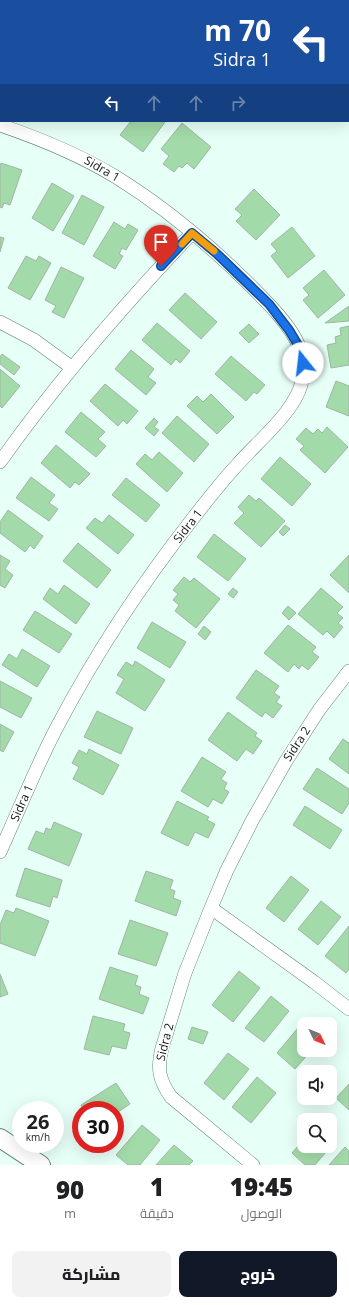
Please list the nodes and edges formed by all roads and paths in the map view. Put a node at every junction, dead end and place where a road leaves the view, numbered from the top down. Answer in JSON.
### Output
{"nodes":[{"id":1,"x":0,"y":125,"type":"edge"},
{"id":2,"x":192,"y":233,"type":"junction"},
{"id":3,"x":0,"y":322,"type":"edge"},
{"id":4,"x":71,"y":367,"type":"junction"},
{"id":5,"x":0,"y":462,"type":"edge"},
{"id":6,"x":349,"y":671,"type":"edge"},
{"id":7,"x":0,"y":852,"type":"edge"},
{"id":8,"x":211,"y":908,"type":"junction"},
{"id":9,"x":349,"y":1009,"type":"edge"},
{"id":10,"x":0,"y":1138,"type":"edge"},
{"id":11,"x":41,"y":1165,"type":"edge"},
{"id":12,"x":253,"y":1165,"type":"edge"}],
"edges":[{"from":1,"to":2,"type":"street","name":"Sidra 1"},
{"from":2,"to":4,"type":"street"},
{"from":2,"to":7,"type":"street","name":"Sidra 1"},
{"from":3,"to":4,"type":"street"},
{"from":4,"to":5,"type":"street"},
{"from":6,"to":8,"type":"street","name":"Sidra 2"},
{"from":8,"to":9,"type":"street"},
{"from":8,"to":12,"type":"street","name":"Sidra 2"},
{"from":10,"to":11,"type":"street"}]}
